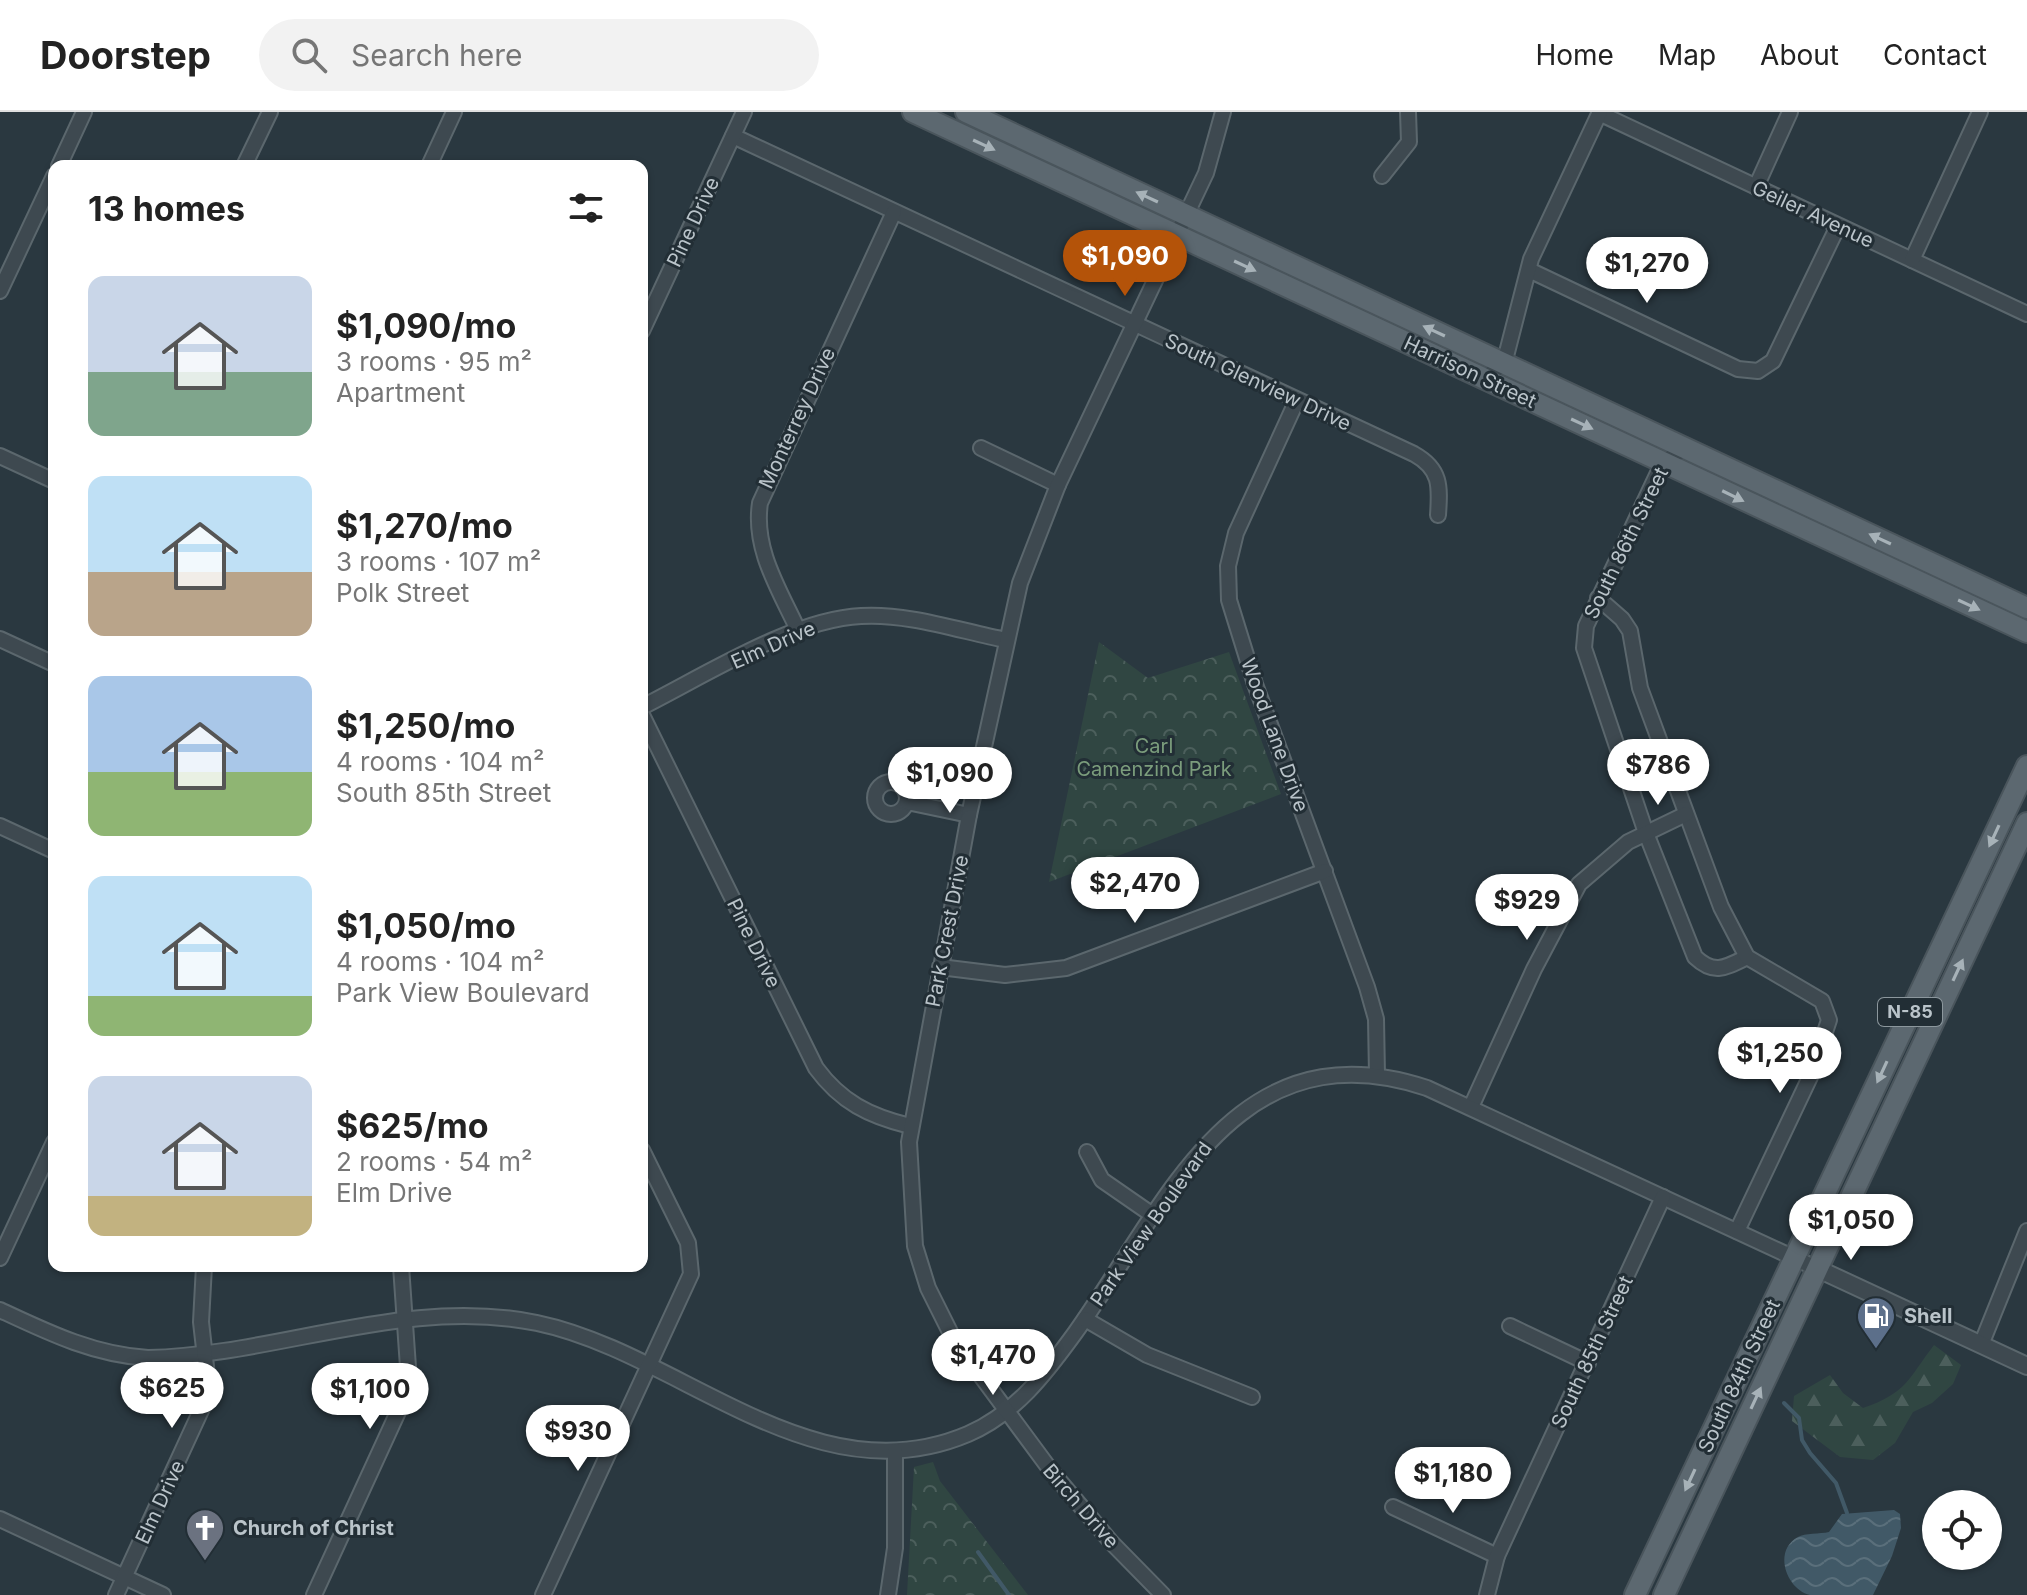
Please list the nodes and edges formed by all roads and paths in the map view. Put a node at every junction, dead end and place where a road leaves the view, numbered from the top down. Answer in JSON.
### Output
{"nodes":[{"id":1,"x":84,"y":112,"type":"edge"},
{"id":2,"x":270,"y":112,"type":"edge"},
{"id":3,"x":454,"y":112,"type":"edge"},
{"id":4,"x":744,"y":112,"type":"edge"},
{"id":5,"x":913,"y":112,"type":"edge"},
{"id":6,"x":966,"y":112,"type":"edge"},
{"id":7,"x":1223,"y":112,"type":"edge"},
{"id":8,"x":1408,"y":112,"type":"edge"},
{"id":9,"x":1790,"y":112,"type":"edge"},
{"id":10,"x":1980,"y":112,"type":"edge"},
{"id":11,"x":1599,"y":113,"type":"edge"},
{"id":12,"x":733,"y":136,"type":"junction"},
{"id":13,"x":62,"y":160,"type":"edge"},
{"id":14,"x":247,"y":160,"type":"edge"},
{"id":15,"x":432,"y":160,"type":"edge"},
{"id":16,"x":1382,"y":176,"type":"dead end"},
{"id":17,"x":1756,"y":187,"type":"junction"},
{"id":18,"x":48,"y":189,"type":"edge"},
{"id":19,"x":894,"y":212,"type":"junction"},
{"id":20,"x":1182,"y":225,"type":"junction"},
{"id":21,"x":1838,"y":226,"type":"junction"},
{"id":22,"x":1912,"y":260,"type":"junction"},
{"id":23,"x":1529,"y":270,"type":"junction"},
{"id":24,"x":0,"y":291,"type":"edge"},
{"id":25,"x":2027,"y":314,"type":"edge"},
{"id":26,"x":648,"y":318,"type":"edge"},
{"id":27,"x":1135,"y":325,"type":"junction"},
{"id":28,"x":1504,"y":364,"type":"junction"},
{"id":29,"x":1484,"y":378,"type":"junction"},
{"id":30,"x":1297,"y":400,"type":"junction"},
{"id":31,"x":981,"y":448,"type":"dead end"},
{"id":32,"x":1686,"y":448,"type":"junction"},
{"id":33,"x":0,"y":456,"type":"edge"},
{"id":34,"x":1663,"y":462,"type":"junction"},
{"id":35,"x":48,"y":478,"type":"edge"},
{"id":36,"x":1058,"y":485,"type":"junction"},
{"id":37,"x":1438,"y":515,"type":"dead end"},
{"id":38,"x":1598,"y":598,"type":"junction"},
{"id":39,"x":2027,"y":608,"type":"edge"},
{"id":40,"x":798,"y":630,"type":"junction"},
{"id":41,"x":2027,"y":632,"type":"edge"},
{"id":42,"x":0,"y":639,"type":"edge"},
{"id":43,"x":1006,"y":640,"type":"junction"},
{"id":44,"x":48,"y":661,"type":"edge"},
{"id":45,"x":648,"y":704,"type":"edge"},
{"id":46,"x":648,"y":727,"type":"edge"},
{"id":47,"x":2027,"y":766,"type":"edge"},
{"id":48,"x":907,"y":802,"type":"dead end"},
{"id":49,"x":1686,"y":814,"type":"junction"},
{"id":50,"x":969,"y":815,"type":"junction"},
{"id":51,"x":2027,"y":823,"type":"edge"},
{"id":52,"x":0,"y":826,"type":"edge"},
{"id":53,"x":1646,"y":833,"type":"junction"},
{"id":54,"x":48,"y":848,"type":"edge"},
{"id":55,"x":1325,"y":871,"type":"junction"},
{"id":56,"x":1747,"y":957,"type":"junction"},
{"id":57,"x":940,"y":967,"type":"junction"},
{"id":58,"x":1377,"y":1075,"type":"junction"},
{"id":59,"x":1471,"y":1107,"type":"junction"},
{"id":60,"x":910,"y":1126,"type":"junction"},
{"id":61,"x":1087,"y":1152,"type":"dead end"},
{"id":62,"x":48,"y":1155,"type":"edge"},
{"id":63,"x":648,"y":1162,"type":"edge"},
{"id":64,"x":1663,"y":1197,"type":"junction"},
{"id":65,"x":1154,"y":1216,"type":"junction"},
{"id":66,"x":1737,"y":1231,"type":"junction"},
{"id":67,"x":2027,"y":1231,"type":"edge"},
{"id":68,"x":0,"y":1258,"type":"edge"},
{"id":69,"x":1795,"y":1258,"type":"junction"},
{"id":70,"x":1816,"y":1268,"type":"junction"},
{"id":71,"x":203,"y":1272,"type":"edge"},
{"id":72,"x":401,"y":1272,"type":"edge"},
{"id":73,"x":0,"y":1310,"type":"edge"},
{"id":74,"x":1085,"y":1319,"type":"junction"},
{"id":75,"x":403,"y":1320,"type":"junction"},
{"id":76,"x":1510,"y":1326,"type":"dead end"},
{"id":77,"x":1981,"y":1345,"type":"junction"},
{"id":78,"x":205,"y":1351,"type":"junction"},
{"id":79,"x":1588,"y":1363,"type":"junction"},
{"id":80,"x":2027,"y":1366,"type":"edge"},
{"id":81,"x":650,"y":1367,"type":"junction"},
{"id":82,"x":1252,"y":1397,"type":"dead end"},
{"id":83,"x":1005,"y":1412,"type":"junction"},
{"id":84,"x":895,"y":1451,"type":"junction"},
{"id":85,"x":1393,"y":1507,"type":"dead end"},
{"id":86,"x":0,"y":1519,"type":"edge"},
{"id":87,"x":1497,"y":1556,"type":"junction"},
{"id":88,"x":124,"y":1577,"type":"junction"},
{"id":89,"x":116,"y":1595,"type":"edge"},
{"id":90,"x":163,"y":1595,"type":"edge"},
{"id":91,"x":314,"y":1595,"type":"edge"},
{"id":92,"x":543,"y":1595,"type":"edge"},
{"id":93,"x":888,"y":1595,"type":"edge"},
{"id":94,"x":1163,"y":1595,"type":"edge"},
{"id":95,"x":1487,"y":1595,"type":"edge"},
{"id":96,"x":1635,"y":1595,"type":"edge"},
{"id":97,"x":1664,"y":1595,"type":"edge"}],
"edges":[{"from":1,"to":13,"type":"street"},
{"from":2,"to":14,"type":"street"},
{"from":3,"to":15,"type":"street"},
{"from":4,"to":12,"type":"street","name":"Pine Drive"},
{"from":5,"to":20,"type":"main road","name":"Harrison Street","one_way":true},
{"from":20,"to":6,"type":"main road","name":"Harrison Street","one_way":true},
{"from":7,"to":20,"type":"street","name":"Park Crest Drive"},
{"from":8,"to":16,"type":"street"},
{"from":9,"to":17,"type":"street"},
{"from":10,"to":22,"type":"street"},
{"from":11,"to":17,"type":"street","name":"Geiler Avenue"},
{"from":11,"to":23,"type":"street"},
{"from":12,"to":19,"type":"street","name":"South Glenview Drive"},
{"from":12,"to":26,"type":"street","name":"Pine Drive"},
{"from":17,"to":21,"type":"street","name":"Geiler Avenue"},
{"from":18,"to":24,"type":"street"},
{"from":19,"to":27,"type":"street","name":"South Glenview Drive"},
{"from":19,"to":40,"type":"street","name":"Monterrey Drive"},
{"from":20,"to":27,"type":"street","name":"Park Crest Drive"},
{"from":28,"to":20,"type":"main road","name":"Harrison Street","one_way":true},
{"from":20,"to":29,"type":"main road","name":"Harrison Street","one_way":true},
{"from":21,"to":22,"type":"street","name":"Geiler Avenue"},
{"from":21,"to":23,"type":"street"},
{"from":22,"to":25,"type":"street","name":"Geiler Avenue"},
{"from":23,"to":28,"type":"street"},
{"from":27,"to":30,"type":"street","name":"South Glenview Drive"},
{"from":27,"to":36,"type":"street","name":"Park Crest Drive"},
{"from":28,"to":29,"type":"street"},
{"from":28,"to":32,"type":"main road","name":"Harrison Street"},
{"from":29,"to":34,"type":"main road","name":"Harrison Street","one_way":true},
{"from":30,"to":37,"type":"street","name":"South Glenview Drive"},
{"from":30,"to":55,"type":"street","name":"Wood Lane Drive"},
{"from":31,"to":36,"type":"street"},
{"from":32,"to":34,"type":"street","name":"South 86th Street"},
{"from":39,"to":32,"type":"main road","name":"Harrison Street","one_way":true},
{"from":33,"to":35,"type":"street"},
{"from":34,"to":38,"type":"street","name":"South 86th Street"},
{"from":34,"to":41,"type":"main road","name":"Harrison Street","one_way":true},
{"from":36,"to":43,"type":"street","name":"Park Crest Drive"},
{"from":38,"to":49,"type":"street"},
{"from":38,"to":53,"type":"street","name":"South 86th Street"},
{"from":40,"to":43,"type":"street","name":"Elm Drive"},
{"from":40,"to":45,"type":"street","name":"Elm Drive"},
{"from":42,"to":44,"type":"street"},
{"from":43,"to":50,"type":"street","name":"Park Crest Drive"},
{"from":46,"to":60,"type":"street","name":"Pine Drive"},
{"from":47,"to":69,"type":"main road","name":"South 84th Street","number":"N-85","one_way":true},
{"from":48,"to":50,"type":"street"},
{"from":49,"to":53,"type":"street"},
{"from":49,"to":56,"type":"street"},
{"from":50,"to":57,"type":"street","name":"Park Crest Drive"},
{"from":70,"to":51,"type":"main road","name":"South 84th Street","number":"N-85","one_way":true},
{"from":52,"to":54,"type":"street"},
{"from":53,"to":56,"type":"street","name":"South 86th Street"},
{"from":53,"to":59,"type":"street"},
{"from":55,"to":57,"type":"street"},
{"from":55,"to":58,"type":"street","name":"Wood Lane Drive"},
{"from":56,"to":66,"type":"street"},
{"from":57,"to":60,"type":"street","name":"Park Crest Drive"},
{"from":58,"to":59,"type":"street","name":"Park View Boulevard"},
{"from":58,"to":65,"type":"street","name":"Park View Boulevard"},
{"from":59,"to":64,"type":"street","name":"Park View Boulevard"},
{"from":60,"to":83,"type":"street","name":"Park Crest Drive"},
{"from":61,"to":65,"type":"street"},
{"from":62,"to":68,"type":"street"},
{"from":63,"to":81,"type":"street"},
{"from":64,"to":66,"type":"street","name":"Park View Boulevard"},
{"from":64,"to":79,"type":"street","name":"South 85th Street"},
{"from":65,"to":74,"type":"street","name":"Park View Boulevard"},
{"from":66,"to":69,"type":"street","name":"Park View Boulevard"},
{"from":67,"to":77,"type":"street"},
{"from":69,"to":70,"type":"street","name":"Park View Boulevard"},
{"from":69,"to":96,"type":"main road","name":"South 84th Street","number":"N-85","one_way":true},
{"from":70,"to":77,"type":"street","name":"Park View Boulevard"},
{"from":97,"to":70,"type":"main road","name":"South 84th Street","number":"N-85","one_way":true},
{"from":71,"to":78,"type":"street","name":"Elm Drive"},
{"from":72,"to":75,"type":"street"},
{"from":73,"to":78,"type":"street","name":"Park View Boulevard"},
{"from":74,"to":82,"type":"street"},
{"from":74,"to":83,"type":"street","name":"Park View Boulevard"},
{"from":75,"to":78,"type":"street","name":"Park View Boulevard"},
{"from":75,"to":81,"type":"street","name":"Park View Boulevard"},
{"from":75,"to":91,"type":"street"},
{"from":76,"to":79,"type":"street"},
{"from":77,"to":80,"type":"street","name":"Park View Boulevard"},
{"from":78,"to":88,"type":"street","name":"Elm Drive"},
{"from":79,"to":87,"type":"street","name":"South 85th Street"},
{"from":81,"to":84,"type":"street","name":"Park View Boulevard"},
{"from":81,"to":92,"type":"street"},
{"from":83,"to":84,"type":"street","name":"Park View Boulevard"},
{"from":83,"to":94,"type":"street","name":"Birch Drive"},
{"from":84,"to":93,"type":"street"},
{"from":85,"to":87,"type":"street"},
{"from":86,"to":88,"type":"street"},
{"from":87,"to":95,"type":"street","name":"South 85th Street"},
{"from":88,"to":89,"type":"street","name":"Elm Drive"},
{"from":88,"to":90,"type":"street"}]}
